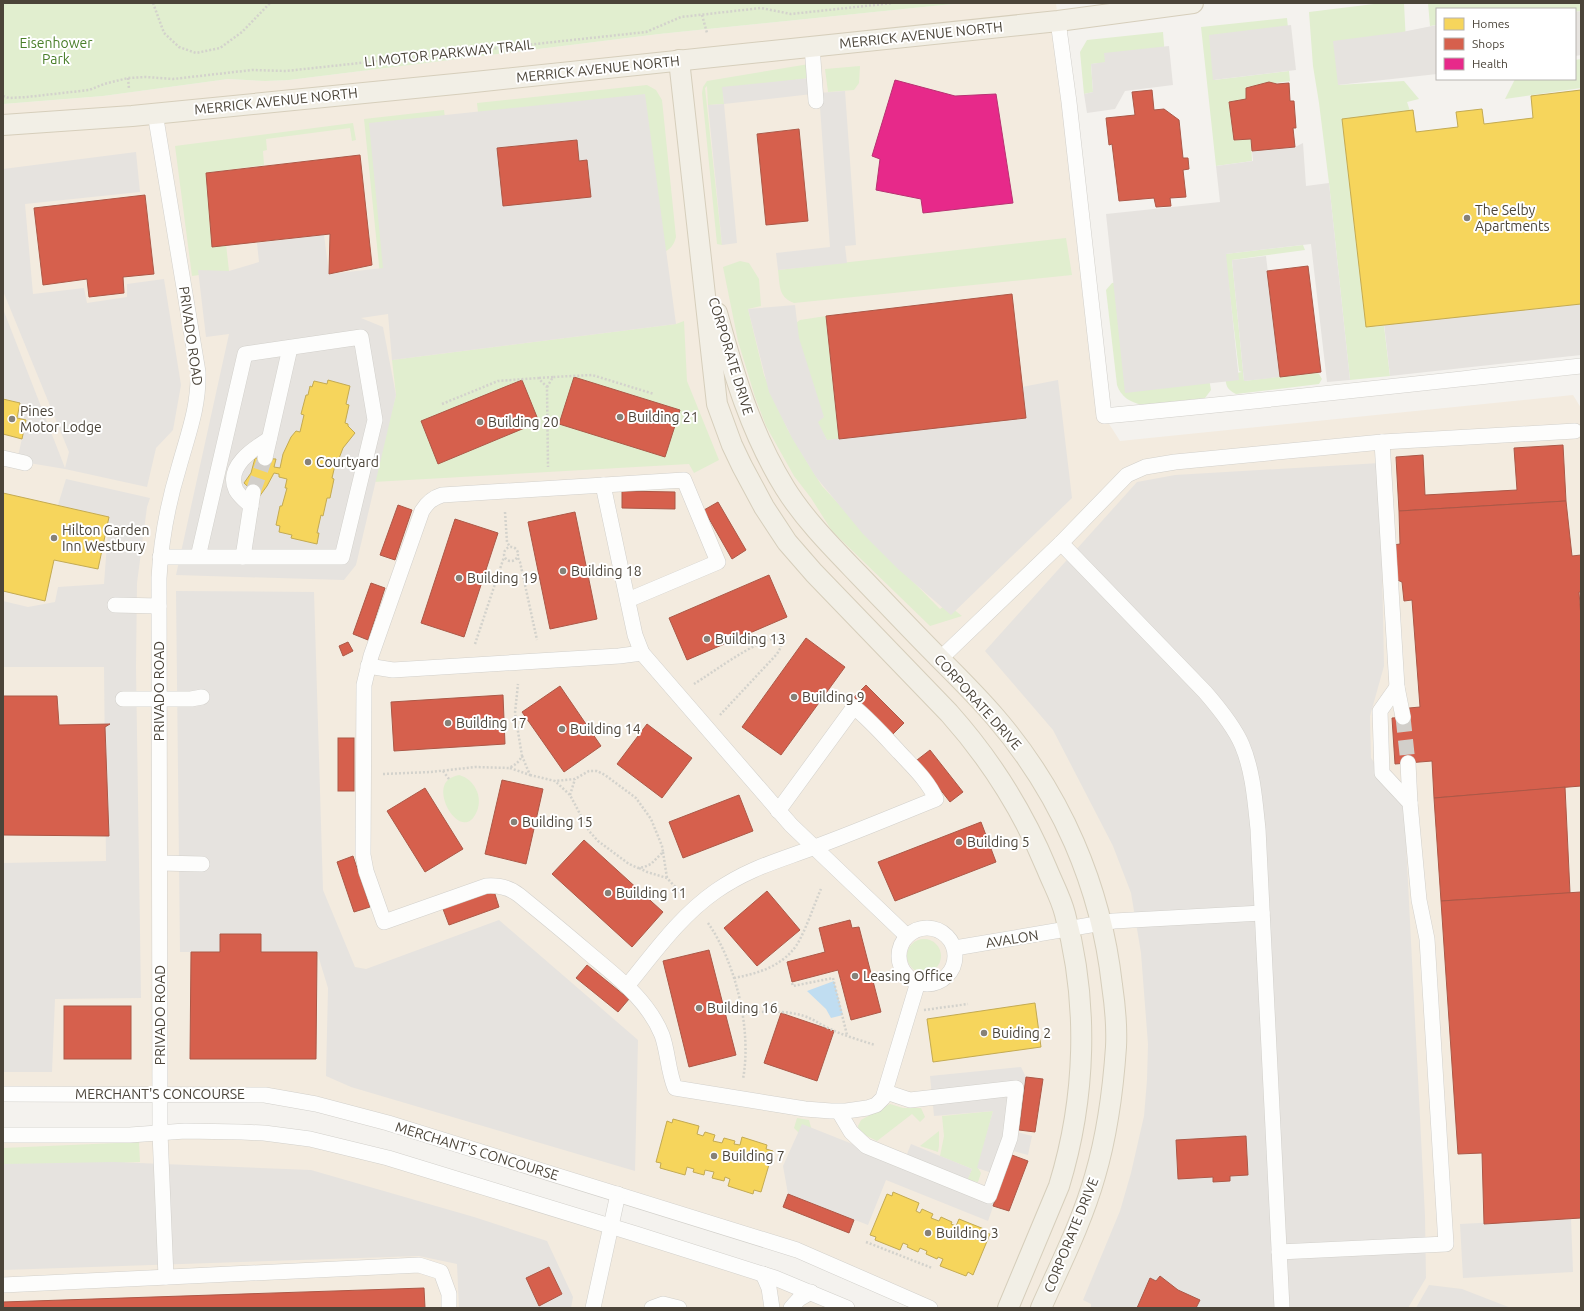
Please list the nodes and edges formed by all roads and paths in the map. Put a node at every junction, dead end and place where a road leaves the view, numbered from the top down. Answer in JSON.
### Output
{"nodes":[{"id":1,"x":153,"y":3,"type":"edge"},
{"id":2,"x":270,"y":3,"type":"edge"},
{"id":3,"x":893,"y":3,"type":"edge"},
{"id":4,"x":1193,"y":3,"type":"edge"},
{"id":5,"x":702,"y":15,"type":"junction"},
{"id":6,"x":1058,"y":21,"type":"junction"},
{"id":7,"x":707,"y":33,"type":"dead end"},
{"id":8,"x":812,"y":46,"type":"junction"},
{"id":9,"x":679,"y":60,"type":"junction"},
{"id":10,"x":128,"y":78,"type":"junction"},
{"id":11,"x":129,"y":89,"type":"dead end"},
{"id":12,"x":3,"y":96,"type":"edge"},
{"id":13,"x":816,"y":101,"type":"dead end"},
{"id":14,"x":155,"y":113,"type":"junction"},
{"id":15,"x":3,"y":125,"type":"edge"},
{"id":16,"x":701,"y":258,"type":"junction"},
{"id":17,"x":290,"y":348,"type":"junction"},
{"id":18,"x":1581,"y":366,"type":"edge"},
{"id":19,"x":553,"y":377,"type":"junction"},
{"id":20,"x":538,"y":378,"type":"junction"},
{"id":21,"x":547,"y":387,"type":"junction"},
{"id":22,"x":654,"y":394,"type":"dead end"},
{"id":23,"x":442,"y":404,"type":"dead end"},
{"id":24,"x":1575,"y":431,"type":"dead end"},
{"id":25,"x":269,"y":438,"type":"junction"},
{"id":26,"x":1382,"y":442,"type":"junction"},
{"id":27,"x":3,"y":458,"type":"edge"},
{"id":28,"x":265,"y":458,"type":"tunnel mouth"},
{"id":29,"x":26,"y":463,"type":"dead end"},
{"id":30,"x":548,"y":467,"type":"dead end"},
{"id":31,"x":218,"y":470,"type":"junction"},
{"id":32,"x":236,"y":472,"type":"junction"},
{"id":33,"x":603,"y":485,"type":"junction"},
{"id":34,"x":505,"y":512,"type":"dead end"},
{"id":35,"x":1062,"y":543,"type":"junction"},
{"id":36,"x":510,"y":547,"type":"junction"},
{"id":37,"x":160,"y":557,"type":"junction"},
{"id":38,"x":198,"y":557,"type":"junction"},
{"id":39,"x":243,"y":557,"type":"junction"},
{"id":40,"x":504,"y":557,"type":"junction"},
{"id":41,"x":518,"y":558,"type":"junction"},
{"id":42,"x":628,"y":600,"type":"junction"},
{"id":43,"x":115,"y":605,"type":"dead end"},
{"id":44,"x":159,"y":606,"type":"junction"},
{"id":45,"x":537,"y":640,"type":"dead end"},
{"id":46,"x":475,"y":644,"type":"dead end"},
{"id":47,"x":642,"y":653,"type":"junction"},
{"id":48,"x":940,"y":659,"type":"junction"},
{"id":49,"x":368,"y":666,"type":"junction"},
{"id":50,"x":518,"y":684,"type":"dead end"},
{"id":51,"x":694,"y":684,"type":"dead end"},
{"id":52,"x":1397,"y":686,"type":"junction"},
{"id":53,"x":933,"y":696,"type":"junction"},
{"id":54,"x":202,"y":697,"type":"dead end"},
{"id":55,"x":123,"y":699,"type":"dead end"},
{"id":56,"x":159,"y":700,"type":"junction"},
{"id":57,"x":720,"y":715,"type":"dead end"},
{"id":58,"x":1402,"y":717,"type":"tunnel mouth"},
{"id":59,"x":522,"y":756,"type":"junction"},
{"id":60,"x":1408,"y":763,"type":"tunnel mouth"},
{"id":61,"x":510,"y":768,"type":"junction"},
{"id":62,"x":442,"y":771,"type":"junction"},
{"id":63,"x":383,"y":774,"type":"dead end"},
{"id":64,"x":530,"y":775,"type":"junction"},
{"id":65,"x":575,"y":779,"type":"junction"},
{"id":66,"x":449,"y":780,"type":"dead end"},
{"id":67,"x":555,"y":781,"type":"junction"},
{"id":68,"x":570,"y":795,"type":"junction"},
{"id":69,"x":1410,"y":803,"type":"junction"},
{"id":70,"x":778,"y":811,"type":"junction"},
{"id":71,"x":814,"y":848,"type":"junction"},
{"id":72,"x":663,"y":852,"type":"junction"},
{"id":73,"x":160,"y":863,"type":"junction"},
{"id":74,"x":202,"y":864,"type":"dead end"},
{"id":75,"x":638,"y":868,"type":"junction"},
{"id":76,"x":667,"y":878,"type":"junction"},
{"id":77,"x":821,"y":888,"type":"dead end"},
{"id":78,"x":680,"y":892,"type":"dead end"},
{"id":79,"x":1262,"y":913,"type":"junction"},
{"id":80,"x":708,"y":923,"type":"dead end"},
{"id":81,"x":1102,"y":924,"type":"junction"},
{"id":82,"x":1068,"y":929,"type":"junction"},
{"id":83,"x":907,"y":936,"type":"junction"},
{"id":84,"x":955,"y":948,"type":"junction"},
{"id":85,"x":734,"y":978,"type":"junction"},
{"id":86,"x":918,"y":982,"type":"junction"},
{"id":87,"x":792,"y":983,"type":"dead end"},
{"id":88,"x":627,"y":986,"type":"junction"},
{"id":89,"x":968,"y":1004,"type":"dead end"},
{"id":90,"x":922,"y":1010,"type":"dead end"},
{"id":91,"x":742,"y":1014,"type":"junction"},
{"id":92,"x":847,"y":1036,"type":"junction"},
{"id":93,"x":875,"y":1045,"type":"dead end"},
{"id":94,"x":743,"y":1079,"type":"dead end"},
{"id":95,"x":886,"y":1092,"type":"junction"},
{"id":96,"x":3,"y":1094,"type":"edge"},
{"id":97,"x":161,"y":1094,"type":"junction"},
{"id":98,"x":839,"y":1112,"type":"junction"},
{"id":99,"x":160,"y":1133,"type":"junction"},
{"id":100,"x":3,"y":1135,"type":"edge"},
{"id":101,"x":618,"y":1194,"type":"junction"},
{"id":102,"x":611,"y":1226,"type":"junction"},
{"id":103,"x":866,"y":1242,"type":"dead end"},
{"id":104,"x":1279,"y":1252,"type":"junction"},
{"id":105,"x":932,"y":1268,"type":"dead end"},
{"id":106,"x":763,"y":1274,"type":"junction"},
{"id":107,"x":166,"y":1277,"type":"junction"},
{"id":108,"x":3,"y":1285,"type":"edge"},
{"id":109,"x":811,"y":1292,"type":"junction"},
{"id":110,"x":449,"y":1308,"type":"edge"},
{"id":111,"x":593,"y":1308,"type":"edge"},
{"id":112,"x":652,"y":1308,"type":"edge"},
{"id":113,"x":679,"y":1308,"type":"edge"},
{"id":114,"x":772,"y":1308,"type":"edge"},
{"id":115,"x":791,"y":1308,"type":"edge"},
{"id":116,"x":846,"y":1308,"type":"edge"},
{"id":117,"x":930,"y":1308,"type":"edge"},
{"id":118,"x":1008,"y":1308,"type":"edge"},
{"id":119,"x":1042,"y":1308,"type":"edge"},
{"id":120,"x":1282,"y":1308,"type":"edge"}],
"edges":[{"from":1,"to":2,"type":"path"},
{"from":3,"to":5,"type":"path","name":"LI MOTOR PARKWAY TRAIL"},
{"from":4,"to":6,"type":"main road","name":"MERRICK AVENUE NORTH"},
{"from":5,"to":7,"type":"path"},
{"from":5,"to":10,"type":"path","name":"LI MOTOR PARKWAY TRAIL"},
{"from":6,"to":8,"type":"main road","name":"MERRICK AVENUE NORTH"},
{"from":6,"to":18,"type":"street"},
{"from":8,"to":9,"type":"main road","name":"MERRICK AVENUE NORTH"},
{"from":8,"to":13,"type":"street"},
{"from":9,"to":14,"type":"main road","name":"MERRICK AVENUE NORTH"},
{"from":9,"to":16,"type":"main road","name":"CORPORATE DRIVE"},
{"from":10,"to":11,"type":"path"},
{"from":10,"to":12,"type":"path","name":"LI MOTOR PARKWAY TRAIL"},
{"from":14,"to":15,"type":"main road","name":"MERRICK AVENUE NORTH"},
{"from":14,"to":37,"type":"street","name":"PRIVADO ROAD"},
{"from":16,"to":48,"type":"main road","name":"CORPORATE DRIVE"},
{"from":16,"to":53,"type":"main road","name":"CORPORATE DRIVE"},
{"from":17,"to":25,"type":"street"},
{"from":17,"to":31,"type":"street"},
{"from":17,"to":39,"type":"street"},
{"from":19,"to":20,"type":"path"},
{"from":19,"to":21,"type":"path"},
{"from":19,"to":22,"type":"path"},
{"from":20,"to":21,"type":"path"},
{"from":20,"to":23,"type":"path"},
{"from":21,"to":30,"type":"path"},
{"from":24,"to":26,"type":"street"},
{"from":25,"to":28,"type":"street"},
{"from":25,"to":32,"type":"street"},
{"from":26,"to":35,"type":"street"},
{"from":26,"to":52,"type":"street"},
{"from":27,"to":29,"type":"street"},
{"from":31,"to":32,"type":"street"},
{"from":31,"to":38,"type":"street"},
{"from":32,"to":39,"type":"street"},
{"from":33,"to":42,"type":"street"},
{"from":33,"to":42,"type":"street"},
{"from":33,"to":49,"type":"street"},
{"from":34,"to":36,"type":"path"},
{"from":35,"to":48,"type":"street"},
{"from":35,"to":79,"type":"street"},
{"from":36,"to":40,"type":"path"},
{"from":36,"to":41,"type":"path"},
{"from":37,"to":38,"type":"street"},
{"from":37,"to":44,"type":"street","name":"PRIVADO ROAD"},
{"from":38,"to":39,"type":"street"},
{"from":40,"to":41,"type":"path"},
{"from":40,"to":46,"type":"path"},
{"from":41,"to":45,"type":"path"},
{"from":42,"to":47,"type":"street"},
{"from":43,"to":44,"type":"street"},
{"from":44,"to":56,"type":"street","name":"PRIVADO ROAD"},
{"from":47,"to":49,"type":"street"},
{"from":47,"to":70,"type":"street"},
{"from":48,"to":53,"type":"main road"},
{"from":48,"to":81,"type":"main road","name":"CORPORATE DRIVE"},
{"from":49,"to":88,"type":"street"},
{"from":50,"to":59,"type":"path"},
{"from":51,"to":57,"type":"path"},
{"from":52,"to":58,"type":"street"},
{"from":52,"to":69,"type":"street"},
{"from":53,"to":82,"type":"main road","name":"CORPORATE DRIVE"},
{"from":54,"to":56,"type":"street"},
{"from":55,"to":56,"type":"street"},
{"from":56,"to":73,"type":"street","name":"PRIVADO ROAD"},
{"from":59,"to":61,"type":"path"},
{"from":59,"to":64,"type":"path"},
{"from":60,"to":69,"type":"street"},
{"from":61,"to":62,"type":"path"},
{"from":61,"to":64,"type":"path"},
{"from":62,"to":63,"type":"path"},
{"from":62,"to":66,"type":"path"},
{"from":64,"to":67,"type":"path"},
{"from":65,"to":67,"type":"path"},
{"from":65,"to":68,"type":"path"},
{"from":65,"to":72,"type":"path"},
{"from":67,"to":68,"type":"path"},
{"from":68,"to":75,"type":"path"},
{"from":69,"to":104,"type":"street"},
{"from":70,"to":71,"type":"street"},
{"from":70,"to":71,"type":"street"},
{"from":71,"to":83,"type":"street"},
{"from":71,"to":88,"type":"street"},
{"from":72,"to":75,"type":"path"},
{"from":72,"to":76,"type":"path"},
{"from":73,"to":74,"type":"street"},
{"from":73,"to":97,"type":"street","name":"PRIVADO ROAD"},
{"from":75,"to":76,"type":"path"},
{"from":76,"to":78,"type":"path"},
{"from":77,"to":85,"type":"path"},
{"from":79,"to":81,"type":"street","name":"AVALON"},
{"from":79,"to":104,"type":"street"},
{"from":80,"to":85,"type":"path"},
{"from":81,"to":82,"type":"street","name":"AVALON"},
{"from":81,"to":119,"type":"main road","name":"CORPORATE DRIVE"},
{"from":82,"to":84,"type":"street","name":"AVALON"},
{"from":82,"to":118,"type":"main road","name":"CORPORATE DRIVE"},
{"from":83,"to":84,"type":"street"},
{"from":83,"to":86,"type":"street"},
{"from":84,"to":86,"type":"street"},
{"from":85,"to":91,"type":"path"},
{"from":86,"to":95,"type":"street"},
{"from":87,"to":92,"type":"path"},
{"from":88,"to":98,"type":"street"},
{"from":89,"to":90,"type":"path"},
{"from":91,"to":92,"type":"path"},
{"from":91,"to":94,"type":"path"},
{"from":92,"to":93,"type":"path"},
{"from":95,"to":98,"type":"street"},
{"from":95,"to":98,"type":"street"},
{"from":96,"to":97,"type":"street","name":"MERCHANT'S CONCOURSE"},
{"from":97,"to":99,"type":"street","name":"PRIVADO ROAD"},
{"from":97,"to":101,"type":"street","name":"MERCHANT'S CONCOURSE"},
{"from":99,"to":100,"type":"street"},
{"from":99,"to":102,"type":"street"},
{"from":99,"to":107,"type":"street","name":"PRIVADO ROAD"},
{"from":101,"to":102,"type":"street"},
{"from":101,"to":117,"type":"street","name":"MERCHANT'S CONCOURSE"},
{"from":102,"to":106,"type":"street"},
{"from":102,"to":111,"type":"street"},
{"from":103,"to":105,"type":"path"},
{"from":104,"to":120,"type":"street"},
{"from":106,"to":109,"type":"street"},
{"from":106,"to":114,"type":"street"},
{"from":107,"to":108,"type":"street"},
{"from":107,"to":110,"type":"street"},
{"from":109,"to":115,"type":"street"},
{"from":109,"to":116,"type":"street"},
{"from":112,"to":113,"type":"street"}]}
